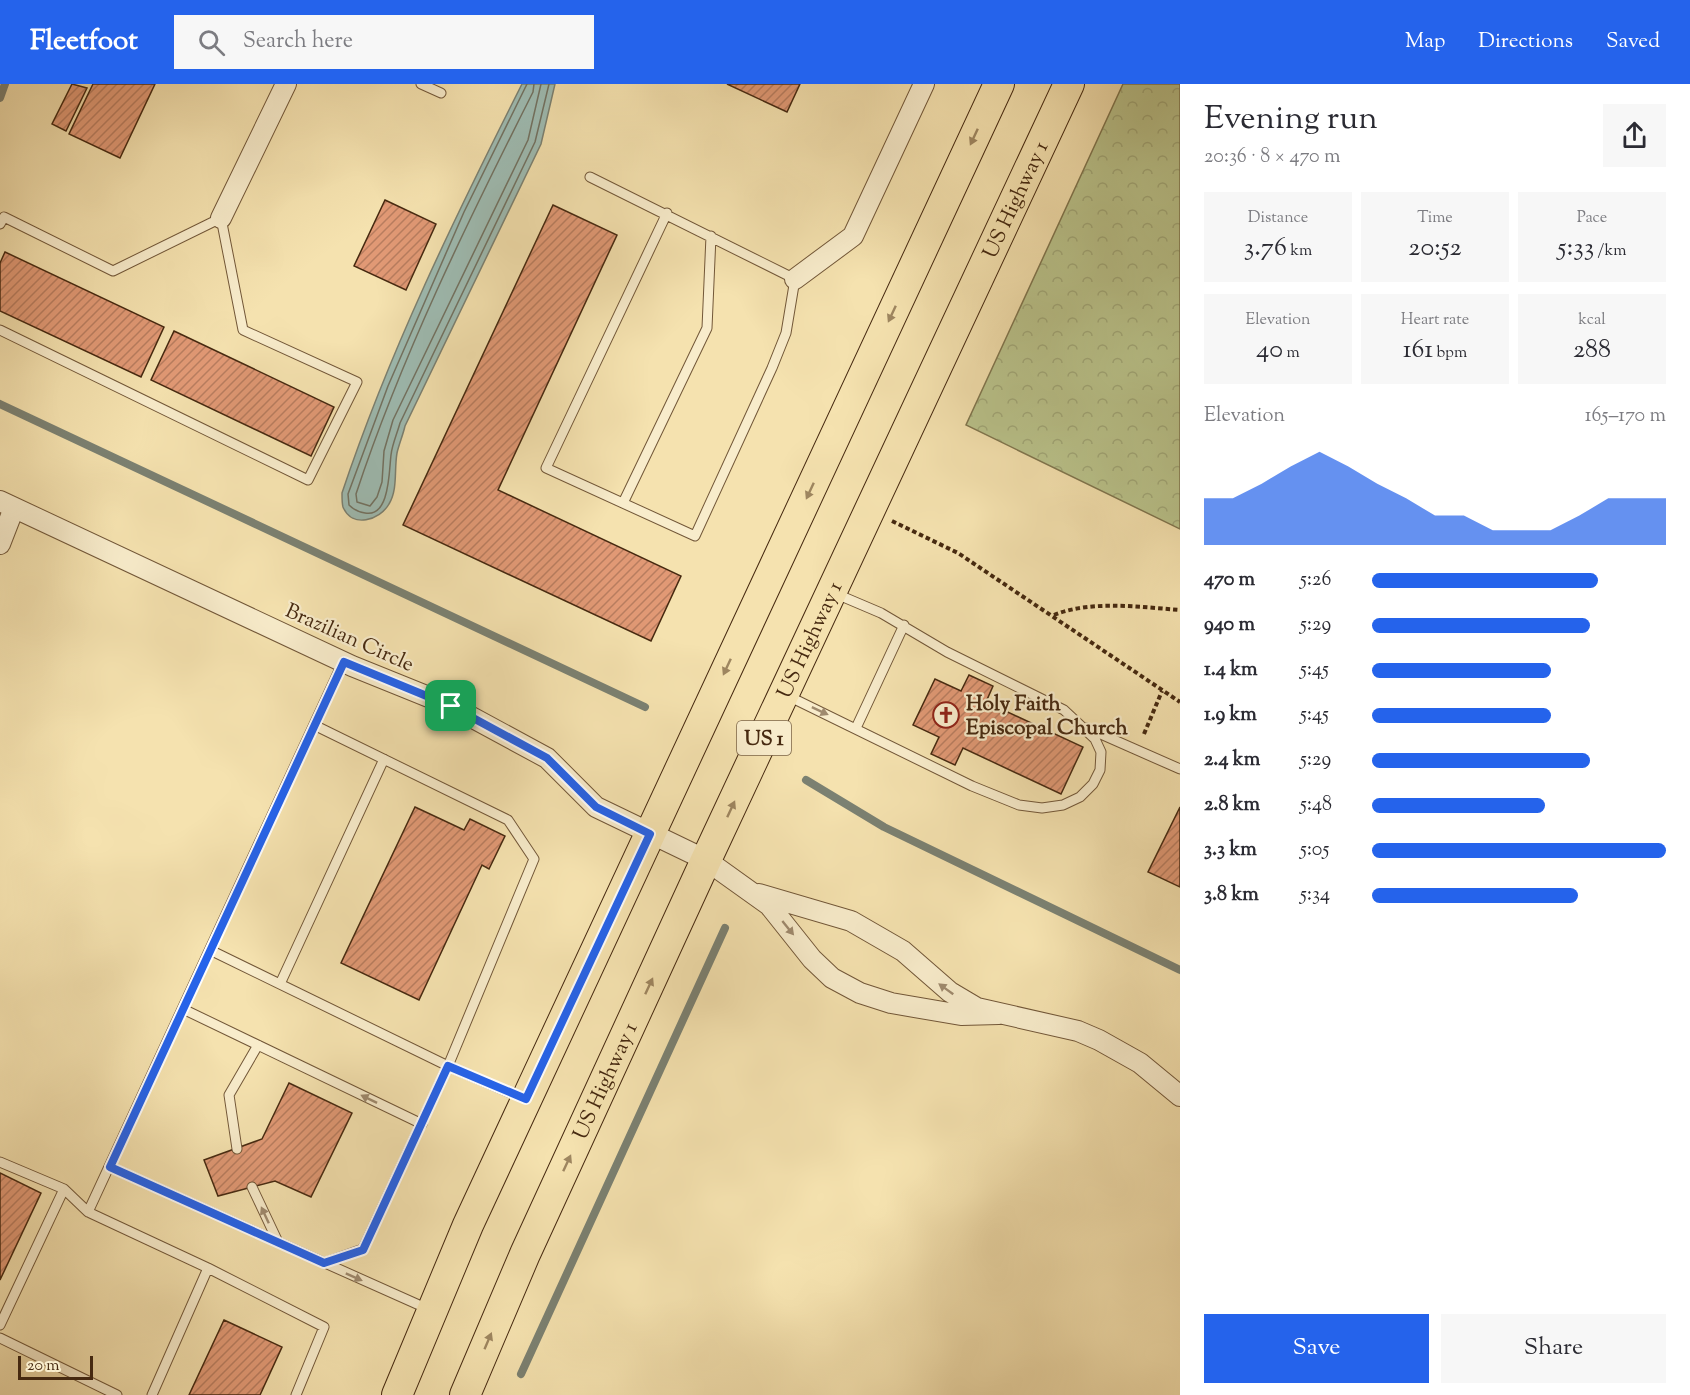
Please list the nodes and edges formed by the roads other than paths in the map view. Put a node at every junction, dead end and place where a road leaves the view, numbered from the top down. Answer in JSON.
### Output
{"nodes":[{"id":1,"x":286,"y":84,"type":"edge"},
{"id":2,"x":421,"y":84,"type":"edge"},
{"id":3,"x":924,"y":84,"type":"edge"},
{"id":4,"x":999,"y":84,"type":"edge"},
{"id":5,"x":1069,"y":84,"type":"edge"},
{"id":6,"x":441,"y":93,"type":"dead end"},
{"id":7,"x":590,"y":177,"type":"dead end"},
{"id":8,"x":667,"y":213,"type":"junction"},
{"id":9,"x":221,"y":218,"type":"junction"},
{"id":10,"x":0,"y":224,"type":"edge"},
{"id":11,"x":711,"y":236,"type":"junction"},
{"id":12,"x":795,"y":279,"type":"junction"},
{"id":13,"x":0,"y":330,"type":"edge"},
{"id":14,"x":623,"y":503,"type":"junction"},
{"id":15,"x":7,"y":504,"type":"edge"},
{"id":16,"x":0,"y":544,"type":"edge"},
{"id":17,"x":832,"y":592,"type":"junction"},
{"id":18,"x":904,"y":625,"type":"junction"},
{"id":19,"x":344,"y":662,"type":"junction"},
{"id":20,"x":784,"y":694,"type":"junction"},
{"id":21,"x":314,"y":726,"type":"junction"},
{"id":22,"x":1082,"y":726,"type":"junction"},
{"id":23,"x":856,"y":728,"type":"junction"},
{"id":24,"x":384,"y":759,"type":"junction"},
{"id":25,"x":1180,"y":769,"type":"edge"},
{"id":26,"x":650,"y":834,"type":"junction"},
{"id":27,"x":706,"y":860,"type":"junction"},
{"id":28,"x":745,"y":889,"type":"junction"},
{"id":29,"x":210,"y":950,"type":"junction"},
{"id":30,"x":280,"y":984,"type":"junction"},
{"id":31,"x":183,"y":1009,"type":"junction"},
{"id":32,"x":999,"y":1014,"type":"junction"},
{"id":33,"x":258,"y":1045,"type":"junction"},
{"id":34,"x":448,"y":1066,"type":"junction"},
{"id":35,"x":1180,"y":1096,"type":"edge"},
{"id":36,"x":526,"y":1099,"type":"junction"},
{"id":37,"x":422,"y":1124,"type":"junction"},
{"id":38,"x":237,"y":1149,"type":"dead end"},
{"id":39,"x":0,"y":1162,"type":"edge"},
{"id":40,"x":110,"y":1167,"type":"junction"},
{"id":41,"x":252,"y":1187,"type":"dead end"},
{"id":42,"x":64,"y":1189,"type":"junction"},
{"id":43,"x":88,"y":1212,"type":"junction"},
{"id":44,"x":278,"y":1242,"type":"junction"},
{"id":45,"x":324,"y":1263,"type":"junction"},
{"id":46,"x":208,"y":1268,"type":"junction"},
{"id":47,"x":431,"y":1311,"type":"junction"},
{"id":48,"x":0,"y":1325,"type":"edge"},
{"id":49,"x":0,"y":1338,"type":"edge"},
{"id":50,"x":117,"y":1395,"type":"edge"},
{"id":51,"x":152,"y":1395,"type":"edge"},
{"id":52,"x":296,"y":1395,"type":"edge"},
{"id":53,"x":397,"y":1395,"type":"edge"},
{"id":54,"x":465,"y":1395,"type":"edge"}],
"edges":[{"from":1,"to":9,"type":"street"},
{"from":2,"to":6,"type":"lane"},
{"from":3,"to":12,"type":"street"},
{"from":4,"to":26,"type":"main road","number":"US 1","one_way":true},
{"from":5,"to":17,"type":"main road","name":"US Highway 1","number":"US 1"},
{"from":7,"to":8,"type":"lane"},
{"from":8,"to":11,"type":"lane"},
{"from":8,"to":14,"type":"lane"},
{"from":9,"to":10,"type":"lane"},
{"from":9,"to":13,"type":"lane"},
{"from":11,"to":12,"type":"lane"},
{"from":11,"to":14,"type":"lane"},
{"from":12,"to":14,"type":"lane"},
{"from":15,"to":16,"type":"street","name":"Brazilian Circle"},
{"from":15,"to":19,"type":"street","name":"Brazilian Circle"},
{"from":17,"to":18,"type":"lane"},
{"from":17,"to":20,"type":"main road","name":"US Highway 1","number":"US 1"},
{"from":18,"to":22,"type":"lane"},
{"from":18,"to":23,"type":"lane"},
{"from":19,"to":21,"type":"lane"},
{"from":19,"to":26,"type":"street","name":"Brazilian Circle"},
{"from":20,"to":23,"type":"lane","one_way":true},
{"from":27,"to":20,"type":"main road","name":"US Highway 1","number":"US 1","one_way":true},
{"from":21,"to":24,"type":"lane"},
{"from":21,"to":29,"type":"lane"},
{"from":22,"to":23,"type":"lane"},
{"from":22,"to":25,"type":"lane"},
{"from":24,"to":30,"type":"lane"},
{"from":24,"to":34,"type":"lane"},
{"from":26,"to":27,"type":"street","name":"Brazilian Circle"},
{"from":26,"to":36,"type":"main road","number":"US 1"},
{"from":27,"to":28,"type":"street","name":"Brazilian Circle"},
{"from":54,"to":27,"type":"main road","name":"US Highway 1","number":"US 1","one_way":true},
{"from":32,"to":28,"type":"street","one_way":true},
{"from":28,"to":32,"type":"street","name":"Brazilian Circle","one_way":true},
{"from":29,"to":30,"type":"lane"},
{"from":29,"to":31,"type":"lane"},
{"from":30,"to":34,"type":"lane"},
{"from":31,"to":33,"type":"lane"},
{"from":31,"to":40,"type":"lane"},
{"from":32,"to":35,"type":"street"},
{"from":37,"to":33,"type":"lane","one_way":true},
{"from":33,"to":38,"type":"lane"},
{"from":34,"to":36,"type":"lane"},
{"from":34,"to":37,"type":"lane"},
{"from":36,"to":47,"type":"main road","number":"US 1"},
{"from":37,"to":45,"type":"lane"},
{"from":39,"to":42,"type":"lane"},
{"from":40,"to":43,"type":"lane"},
{"from":40,"to":44,"type":"lane"},
{"from":44,"to":41,"type":"lane","one_way":true},
{"from":42,"to":43,"type":"lane"},
{"from":42,"to":48,"type":"lane"},
{"from":43,"to":46,"type":"lane"},
{"from":44,"to":45,"type":"lane"},
{"from":45,"to":47,"type":"lane","one_way":true},
{"from":46,"to":51,"type":"lane"},
{"from":46,"to":52,"type":"lane"},
{"from":47,"to":53,"type":"main road","number":"US 1"},
{"from":49,"to":50,"type":"lane"}]}
